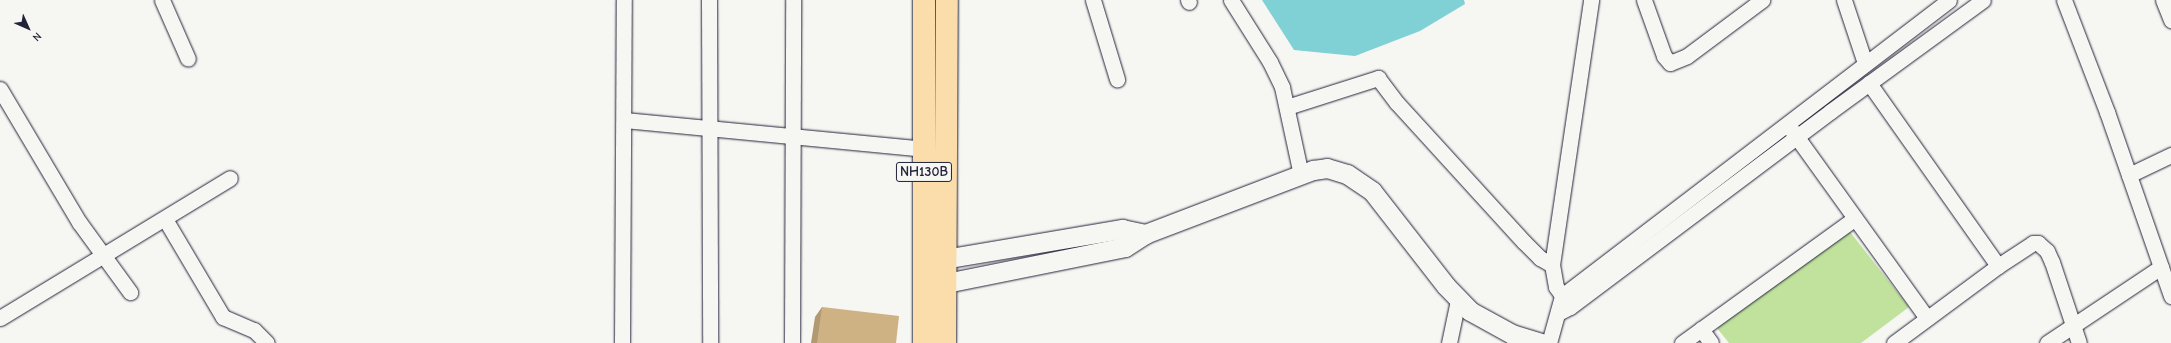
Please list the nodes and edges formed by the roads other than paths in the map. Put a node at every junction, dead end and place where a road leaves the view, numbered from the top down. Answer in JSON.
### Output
{"nodes":[{"id":1,"x":162,"y":0,"type":"edge"},
{"id":2,"x":624,"y":0,"type":"edge"},
{"id":3,"x":709,"y":0,"type":"edge"},
{"id":4,"x":793,"y":0,"type":"edge"},
{"id":5,"x":924,"y":0,"type":"edge"},
{"id":6,"x":947,"y":0,"type":"edge"},
{"id":7,"x":1093,"y":0,"type":"edge"},
{"id":8,"x":1231,"y":0,"type":"edge"},
{"id":9,"x":1591,"y":0,"type":"edge"},
{"id":10,"x":1644,"y":0,"type":"edge"},
{"id":11,"x":1762,"y":0,"type":"edge"},
{"id":12,"x":1844,"y":0,"type":"edge"},
{"id":13,"x":1949,"y":0,"type":"edge"},
{"id":14,"x":1983,"y":0,"type":"edge"},
{"id":15,"x":2064,"y":0,"type":"edge"},
{"id":16,"x":2163,"y":0,"type":"edge"},
{"id":17,"x":1740,"y":7,"type":"edge"},
{"id":18,"x":2171,"y":20,"type":"edge"},
{"id":19,"x":188,"y":59,"type":"dead end"},
{"id":20,"x":1865,"y":63,"type":"junction"},
{"id":21,"x":1117,"y":79,"type":"dead end"},
{"id":22,"x":1869,"y":83,"type":"junction"},
{"id":23,"x":0,"y":89,"type":"edge"},
{"id":24,"x":1287,"y":107,"type":"junction"},
{"id":25,"x":624,"y":120,"type":"junction"},
{"id":26,"x":1787,"y":123,"type":"junction"},
{"id":27,"x":709,"y":127,"type":"junction"},
{"id":28,"x":792,"y":135,"type":"junction"},
{"id":29,"x":1797,"y":137,"type":"junction"},
{"id":30,"x":924,"y":149,"type":"junction"},
{"id":31,"x":2171,"y":155,"type":"edge"},
{"id":32,"x":1301,"y":175,"type":"junction"},
{"id":33,"x":2129,"y":175,"type":"junction"},
{"id":34,"x":230,"y":178,"type":"dead end"},
{"id":35,"x":1854,"y":218,"type":"junction"},
{"id":36,"x":165,"y":219,"type":"junction"},
{"id":37,"x":1145,"y":234,"type":"junction"},
{"id":38,"x":103,"y":256,"type":"junction"},
{"id":39,"x":946,"y":260,"type":"junction"},
{"id":40,"x":1552,"y":265,"type":"junction"},
{"id":41,"x":1998,"y":266,"type":"junction"},
{"id":42,"x":2161,"y":267,"type":"junction"},
{"id":43,"x":932,"y":276,"type":"junction"},
{"id":44,"x":130,"y":292,"type":"dead end"},
{"id":45,"x":2171,"y":296,"type":"edge"},
{"id":46,"x":1458,"y":300,"type":"junction"},
{"id":47,"x":1563,"y":306,"type":"junction"},
{"id":48,"x":0,"y":318,"type":"edge"},
{"id":49,"x":1927,"y":318,"type":"junction"},
{"id":50,"x":2072,"y":325,"type":"junction"},
{"id":51,"x":1701,"y":329,"type":"junction"},
{"id":52,"x":267,"y":343,"type":"edge"},
{"id":53,"x":622,"y":343,"type":"edge"},
{"id":54,"x":710,"y":343,"type":"edge"},
{"id":55,"x":792,"y":343,"type":"edge"},
{"id":56,"x":924,"y":343,"type":"edge"},
{"id":57,"x":945,"y":343,"type":"edge"},
{"id":58,"x":1449,"y":343,"type":"edge"},
{"id":59,"x":1541,"y":343,"type":"edge"},
{"id":60,"x":1549,"y":343,"type":"edge"},
{"id":61,"x":1682,"y":343,"type":"edge"},
{"id":62,"x":1711,"y":343,"type":"edge"},
{"id":63,"x":1894,"y":343,"type":"edge"},
{"id":64,"x":2047,"y":343,"type":"edge"},
{"id":65,"x":2079,"y":343,"type":"edge"}],
"edges":[{"from":1,"to":19,"type":"street"},
{"from":2,"to":25,"type":"street"},
{"from":3,"to":27,"type":"street"},
{"from":4,"to":28,"type":"street"},
{"from":5,"to":30,"type":"highway","number":"NH130B"},
{"from":6,"to":39,"type":"highway","number":"NH130B"},
{"from":7,"to":21,"type":"street"},
{"from":8,"to":24,"type":"street"},
{"from":9,"to":40,"type":"street"},
{"from":10,"to":17,"type":"street"},
{"from":11,"to":17,"type":"street"},
{"from":12,"to":20,"type":"street"},
{"from":13,"to":20,"type":"street"},
{"from":14,"to":22,"type":"street"},
{"from":15,"to":33,"type":"street"},
{"from":16,"to":18,"type":"street"},
{"from":20,"to":26,"type":"street"},
{"from":22,"to":29,"type":"street"},
{"from":22,"to":41,"type":"street"},
{"from":23,"to":38,"type":"street"},
{"from":24,"to":32,"type":"street"},
{"from":24,"to":40,"type":"street"},
{"from":25,"to":27,"type":"street"},
{"from":25,"to":53,"type":"street"},
{"from":26,"to":29,"type":"street"},
{"from":26,"to":47,"type":"street"},
{"from":27,"to":28,"type":"street"},
{"from":27,"to":54,"type":"street"},
{"from":28,"to":30,"type":"street"},
{"from":28,"to":55,"type":"street"},
{"from":29,"to":35,"type":"street"},
{"from":29,"to":47,"type":"street"},
{"from":30,"to":43,"type":"highway","number":"NH130B"},
{"from":31,"to":33,"type":"street"},
{"from":32,"to":37,"type":"street"},
{"from":32,"to":46,"type":"street"},
{"from":33,"to":42,"type":"street"},
{"from":34,"to":36,"type":"street"},
{"from":35,"to":49,"type":"street"},
{"from":35,"to":51,"type":"street"},
{"from":36,"to":38,"type":"street"},
{"from":36,"to":52,"type":"street"},
{"from":37,"to":39,"type":"street"},
{"from":37,"to":43,"type":"street"},
{"from":38,"to":44,"type":"street"},
{"from":38,"to":48,"type":"street"},
{"from":39,"to":43,"type":"highway","number":"NH130B"},
{"from":40,"to":47,"type":"street"},
{"from":41,"to":49,"type":"street"},
{"from":41,"to":50,"type":"street"},
{"from":42,"to":45,"type":"street"},
{"from":42,"to":50,"type":"street"},
{"from":43,"to":56,"type":"highway","number":"NH130B"},
{"from":43,"to":57,"type":"highway","number":"NH130B"},
{"from":46,"to":58,"type":"street"},
{"from":46,"to":59,"type":"street"},
{"from":47,"to":60,"type":"street"},
{"from":49,"to":63,"type":"street"},
{"from":50,"to":64,"type":"street"},
{"from":50,"to":65,"type":"street"},
{"from":51,"to":61,"type":"street"},
{"from":51,"to":62,"type":"street"}]}
